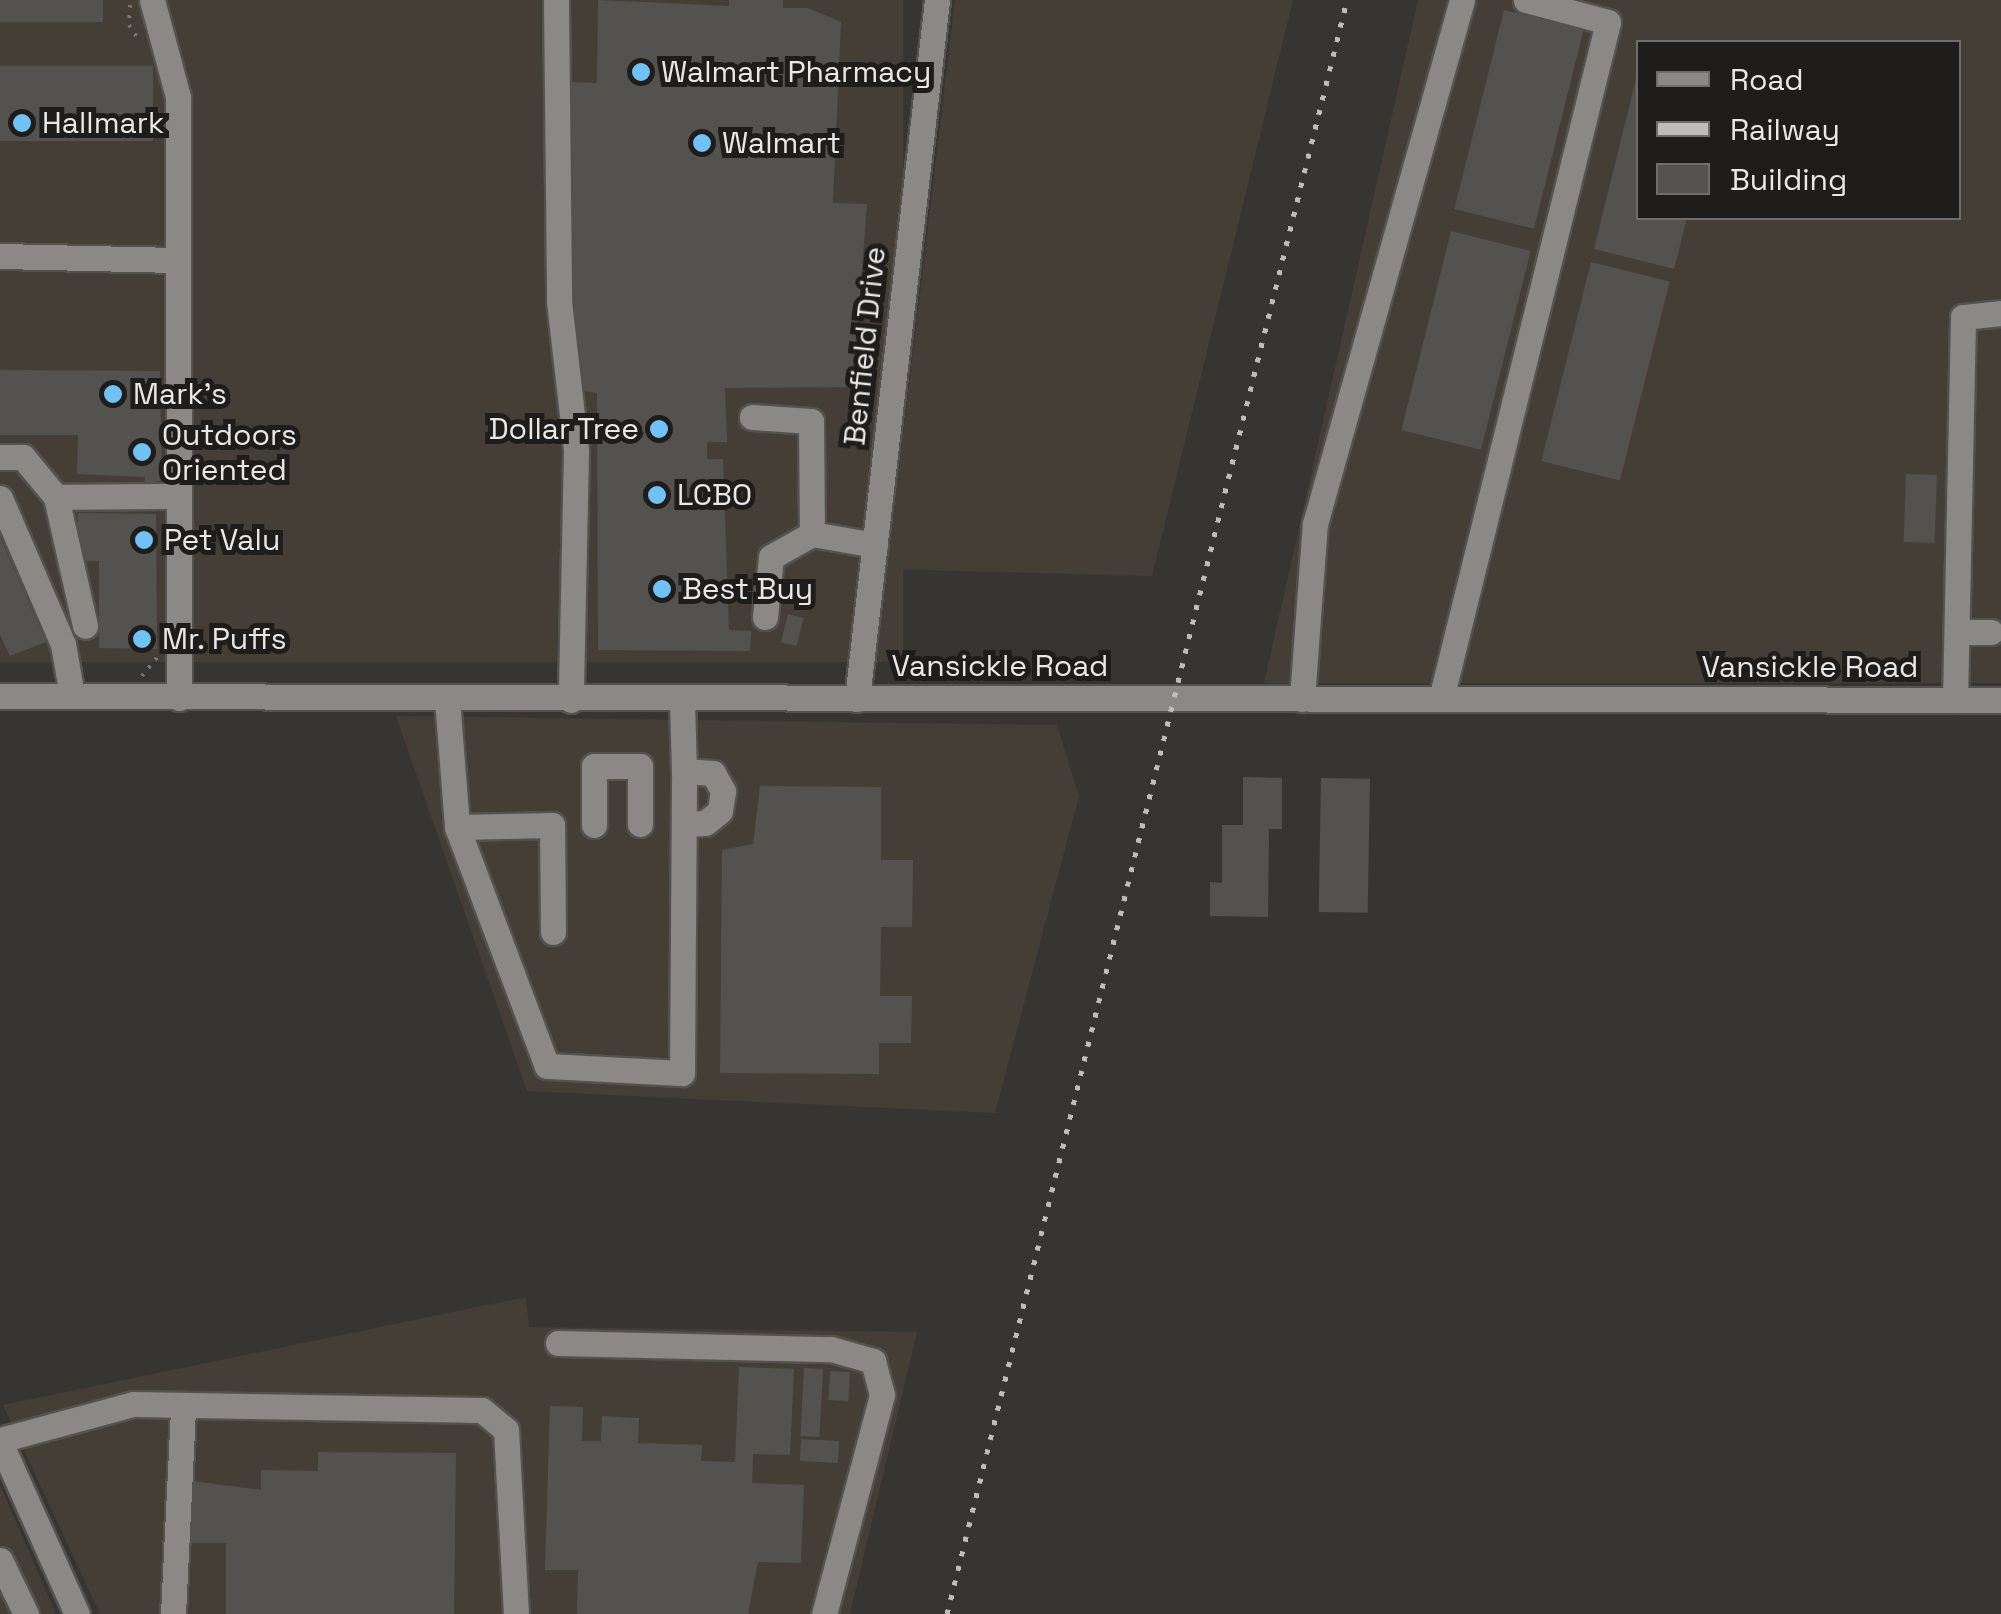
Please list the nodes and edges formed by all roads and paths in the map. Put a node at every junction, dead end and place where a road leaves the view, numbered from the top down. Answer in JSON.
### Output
{"nodes":[{"id":1,"x":152,"y":0,"type":"edge"},
{"id":2,"x":556,"y":0,"type":"edge"},
{"id":3,"x":937,"y":0,"type":"edge"},
{"id":4,"x":1462,"y":0,"type":"edge"},
{"id":5,"x":1526,"y":0,"type":"edge"},
{"id":6,"x":0,"y":256,"type":"edge"},
{"id":7,"x":178,"y":260,"type":"junction"},
{"id":8,"x":2001,"y":313,"type":"edge"},
{"id":9,"x":752,"y":418,"type":"dead end"},
{"id":10,"x":0,"y":456,"type":"edge"},
{"id":11,"x":178,"y":496,"type":"junction"},
{"id":12,"x":56,"y":497,"type":"junction"},
{"id":13,"x":0,"y":498,"type":"edge"},
{"id":14,"x":812,"y":534,"type":"junction"},
{"id":15,"x":875,"y":546,"type":"junction"},
{"id":16,"x":766,"y":617,"type":"dead end"},
{"id":17,"x":86,"y":626,"type":"dead end"},
{"id":18,"x":1957,"y":632,"type":"junction"},
{"id":19,"x":1991,"y":632,"type":"dead end"},
{"id":20,"x":72,"y":695,"type":"junction"},
{"id":21,"x":0,"y":696,"type":"edge"},
{"id":22,"x":179,"y":698,"type":"junction"},
{"id":23,"x":447,"y":698,"type":"junction"},
{"id":24,"x":857,"y":699,"type":"junction"},
{"id":25,"x":1302,"y":699,"type":"junction"},
{"id":26,"x":1441,"y":699,"type":"junction"},
{"id":27,"x":571,"y":700,"type":"junction"},
{"id":28,"x":682,"y":700,"type":"junction"},
{"id":29,"x":1955,"y":700,"type":"junction"},
{"id":30,"x":2001,"y":700,"type":"edge"},
{"id":31,"x":684,"y":771,"type":"junction"},
{"id":32,"x":594,"y":824,"type":"dead end"},
{"id":33,"x":640,"y":824,"type":"dead end"},
{"id":34,"x":684,"y":824,"type":"junction"},
{"id":35,"x":457,"y":827,"type":"junction"},
{"id":36,"x":553,"y":932,"type":"dead end"},
{"id":37,"x":558,"y":1342,"type":"dead end"},
{"id":38,"x":183,"y":1409,"type":"junction"},
{"id":39,"x":0,"y":1441,"type":"edge"},
{"id":40,"x":11,"y":1496,"type":"edge"},
{"id":41,"x":0,"y":1560,"type":"edge"},
{"id":42,"x":26,"y":1614,"type":"edge"},
{"id":43,"x":77,"y":1614,"type":"edge"},
{"id":44,"x":173,"y":1614,"type":"edge"},
{"id":45,"x":516,"y":1614,"type":"edge"},
{"id":46,"x":824,"y":1614,"type":"edge"}],
"edges":[{"from":1,"to":7,"type":"street"},
{"from":2,"to":27,"type":"street"},
{"from":3,"to":15,"type":"street","name":"Benfield Drive"},
{"from":4,"to":25,"type":"street"},
{"from":5,"to":26,"type":"street"},
{"from":6,"to":7,"type":"street"},
{"from":7,"to":11,"type":"street"},
{"from":8,"to":18,"type":"street"},
{"from":9,"to":14,"type":"street"},
{"from":10,"to":12,"type":"street"},
{"from":11,"to":12,"type":"street"},
{"from":11,"to":22,"type":"street"},
{"from":12,"to":17,"type":"street"},
{"from":13,"to":20,"type":"street"},
{"from":14,"to":15,"type":"street"},
{"from":14,"to":16,"type":"street"},
{"from":15,"to":24,"type":"street","name":"Benfield Drive"},
{"from":18,"to":19,"type":"street"},
{"from":18,"to":29,"type":"street"},
{"from":20,"to":21,"type":"street","name":"Vansickle Road"},
{"from":20,"to":22,"type":"street","name":"Vansickle Road"},
{"from":22,"to":23,"type":"street","name":"Vansickle Road"},
{"from":23,"to":27,"type":"street","name":"Vansickle Road"},
{"from":23,"to":35,"type":"street"},
{"from":24,"to":25,"type":"street","name":"Vansickle Road"},
{"from":24,"to":28,"type":"street","name":"Vansickle Road"},
{"from":25,"to":26,"type":"street","name":"Vansickle Road"},
{"from":26,"to":29,"type":"street","name":"Vansickle Road"},
{"from":27,"to":28,"type":"street","name":"Vansickle Road"},
{"from":28,"to":31,"type":"street"},
{"from":29,"to":30,"type":"street","name":"Vansickle Road"},
{"from":31,"to":34,"type":"street"},
{"from":31,"to":34,"type":"street"},
{"from":32,"to":33,"type":"street"},
{"from":34,"to":35,"type":"street"},
{"from":35,"to":36,"type":"street"},
{"from":37,"to":46,"type":"street"},
{"from":38,"to":39,"type":"street"},
{"from":38,"to":44,"type":"street"},
{"from":38,"to":45,"type":"street"},
{"from":39,"to":40,"type":"street"},
{"from":40,"to":43,"type":"street"},
{"from":41,"to":42,"type":"street"}]}
